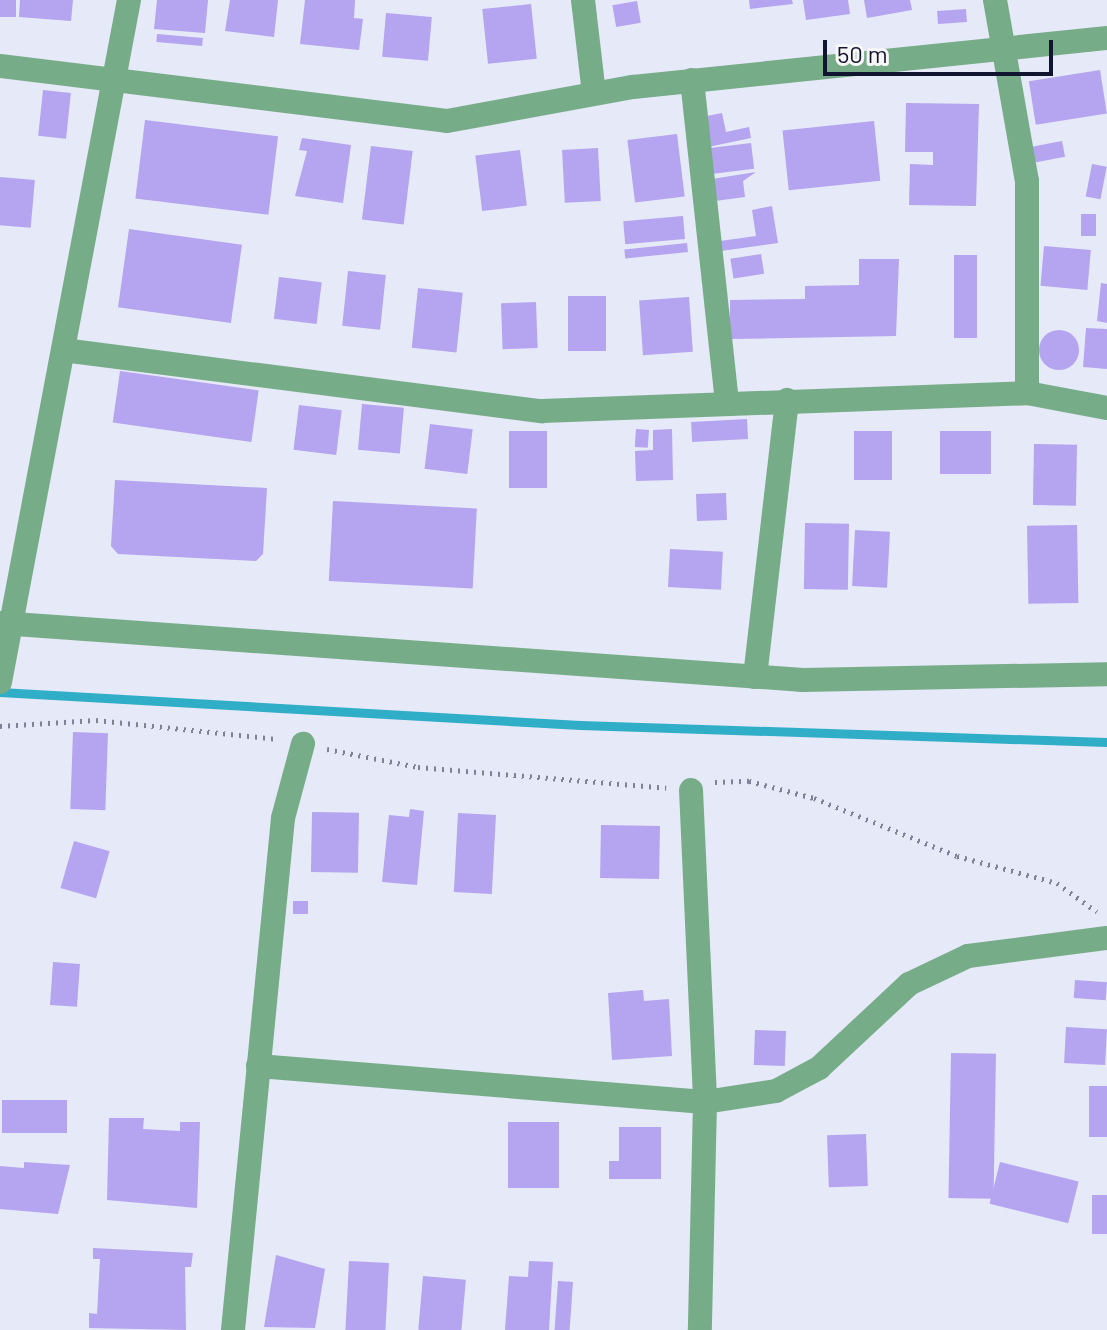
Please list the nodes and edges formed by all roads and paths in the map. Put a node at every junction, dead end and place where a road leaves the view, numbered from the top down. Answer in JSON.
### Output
{"nodes":[{"id":1,"x":129,"y":0,"type":"edge"},
{"id":2,"x":583,"y":0,"type":"edge"},
{"id":3,"x":995,"y":0,"type":"edge"},
{"id":4,"x":1107,"y":38,"type":"edge"},
{"id":5,"x":1007,"y":49,"type":"junction"},
{"id":6,"x":0,"y":66,"type":"edge"},
{"id":7,"x":120,"y":80,"type":"junction"},
{"id":8,"x":692,"y":80,"type":"junction"},
{"id":9,"x":594,"y":93,"type":"junction"},
{"id":10,"x":63,"y":350,"type":"junction"},
{"id":11,"x":1027,"y":393,"type":"junction"},
{"id":12,"x":787,"y":400,"type":"junction"},
{"id":13,"x":727,"y":403,"type":"junction"},
{"id":14,"x":1107,"y":408,"type":"edge"},
{"id":15,"x":5,"y":629,"type":"edge"},
{"id":16,"x":1107,"y":674,"type":"edge"},
{"id":17,"x":755,"y":677,"type":"junction"},
{"id":18,"x":0,"y":682,"type":"edge"},
{"id":19,"x":0,"y":726,"type":"edge"},
{"id":20,"x":303,"y":744,"type":"junction"},
{"id":21,"x":691,"y":790,"type":"junction"},
{"id":22,"x":1106,"y":932,"type":"edge"},
{"id":23,"x":258,"y":1066,"type":"junction"},
{"id":24,"x":705,"y":1102,"type":"junction"},
{"id":25,"x":233,"y":1330,"type":"edge"},
{"id":26,"x":700,"y":1330,"type":"edge"}],
"edges":[{"from":1,"to":7,"type":"street"},
{"from":2,"to":9,"type":"street"},
{"from":3,"to":5,"type":"street"},
{"from":4,"to":5,"type":"street"},
{"from":5,"to":8,"type":"street"},
{"from":5,"to":11,"type":"street"},
{"from":6,"to":7,"type":"street"},
{"from":7,"to":9,"type":"street"},
{"from":7,"to":10,"type":"street"},
{"from":8,"to":9,"type":"street"},
{"from":8,"to":13,"type":"street"},
{"from":10,"to":13,"type":"street"},
{"from":10,"to":15,"type":"street"},
{"from":11,"to":12,"type":"street"},
{"from":11,"to":14,"type":"street"},
{"from":12,"to":13,"type":"street"},
{"from":12,"to":17,"type":"street"},
{"from":15,"to":17,"type":"street"},
{"from":15,"to":18,"type":"street"},
{"from":16,"to":17,"type":"street"},
{"from":19,"to":20,"type":"path"},
{"from":20,"to":21,"type":"path"},
{"from":20,"to":23,"type":"street"},
{"from":21,"to":22,"type":"path"},
{"from":21,"to":24,"type":"street"},
{"from":22,"to":24,"type":"street"},
{"from":23,"to":24,"type":"street"},
{"from":23,"to":25,"type":"street"},
{"from":24,"to":26,"type":"street"}]}
